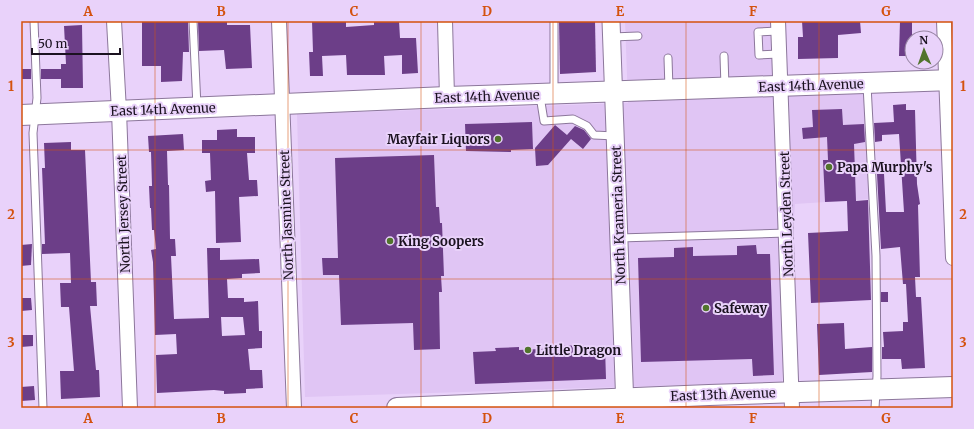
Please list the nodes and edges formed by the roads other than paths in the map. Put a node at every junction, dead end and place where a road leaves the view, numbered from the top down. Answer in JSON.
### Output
{"nodes":[{"id":1,"x":34,"y":21,"type":"edge"},
{"id":2,"x":114,"y":21,"type":"edge"},
{"id":3,"x":193,"y":21,"type":"edge"},
{"id":4,"x":279,"y":21,"type":"edge"},
{"id":5,"x":445,"y":21,"type":"edge"},
{"id":6,"x":554,"y":21,"type":"edge"},
{"id":7,"x":944,"y":21,"type":"edge"},
{"id":8,"x":778,"y":26,"type":"edge"},
{"id":9,"x":611,"y":29,"type":"edge"},
{"id":10,"x":638,"y":36,"type":"dead end"},
{"id":11,"x":779,"y":54,"type":"junction"},
{"id":12,"x":724,"y":56,"type":"dead end"},
{"id":13,"x":668,"y":58,"type":"dead end"},
{"id":14,"x":950,"y":80,"type":"edge"},
{"id":15,"x":867,"y":83,"type":"junction"},
{"id":16,"x":780,"y":86,"type":"junction"},
{"id":17,"x":726,"y":88,"type":"junction"},
{"id":18,"x":669,"y":90,"type":"junction"},
{"id":19,"x":613,"y":91,"type":"junction"},
{"id":20,"x":547,"y":94,"type":"junction"},
{"id":21,"x":447,"y":97,"type":"junction"},
{"id":22,"x":282,"y":104,"type":"junction"},
{"id":23,"x":197,"y":108,"type":"junction"},
{"id":24,"x":119,"y":111,"type":"junction"},
{"id":25,"x":28,"y":115,"type":"edge"},
{"id":26,"x":615,"y":136,"type":"junction"},
{"id":27,"x":787,"y":233,"type":"junction"},
{"id":28,"x":618,"y":238,"type":"junction"},
{"id":29,"x":953,"y":258,"type":"edge"},
{"id":30,"x":953,"y":387,"type":"edge"},
{"id":31,"x":875,"y":398,"type":"edge"},
{"id":32,"x":792,"y":400,"type":"edge"},
{"id":33,"x":625,"y":403,"type":"edge"},
{"id":34,"x":462,"y":407,"type":"edge"},
{"id":35,"x":43,"y":408,"type":"edge"},
{"id":36,"x":130,"y":408,"type":"edge"},
{"id":37,"x":294,"y":408,"type":"edge"},
{"id":38,"x":397,"y":408,"type":"edge"}],
"edges":[{"from":1,"to":25,"type":"lane"},
{"from":2,"to":24,"type":"street","name":"North Jersey Street"},
{"from":3,"to":23,"type":"lane"},
{"from":4,"to":22,"type":"street","name":"North Jasmine Street"},
{"from":5,"to":21,"type":"street"},
{"from":6,"to":20,"type":"lane"},
{"from":7,"to":14,"type":"street"},
{"from":8,"to":11,"type":"street","name":"North Leyden Street"},
{"from":8,"to":11,"type":"lane"},
{"from":9,"to":10,"type":"lane"},
{"from":9,"to":19,"type":"street","name":"North Krameria Street"},
{"from":11,"to":16,"type":"street","name":"North Leyden Street"},
{"from":12,"to":17,"type":"lane"},
{"from":13,"to":18,"type":"lane"},
{"from":14,"to":15,"type":"main road","name":"East 14th Avenue"},
{"from":14,"to":29,"type":"street"},
{"from":15,"to":16,"type":"main road","name":"East 14th Avenue"},
{"from":15,"to":31,"type":"lane"},
{"from":16,"to":17,"type":"main road","name":"East 14th Avenue"},
{"from":16,"to":27,"type":"street","name":"North Leyden Street"},
{"from":17,"to":18,"type":"main road","name":"East 14th Avenue"},
{"from":18,"to":19,"type":"main road","name":"East 14th Avenue"},
{"from":19,"to":20,"type":"main road","name":"East 14th Avenue"},
{"from":19,"to":26,"type":"street","name":"North Krameria Street"},
{"from":20,"to":21,"type":"main road","name":"East 14th Avenue"},
{"from":20,"to":26,"type":"lane"},
{"from":21,"to":22,"type":"main road","name":"East 14th Avenue"},
{"from":22,"to":23,"type":"main road","name":"East 14th Avenue"},
{"from":22,"to":37,"type":"street","name":"North Jasmine Street"},
{"from":23,"to":24,"type":"main road","name":"East 14th Avenue"},
{"from":24,"to":25,"type":"main road","name":"East 14th Avenue"},
{"from":24,"to":36,"type":"street","name":"North Jersey Street"},
{"from":25,"to":35,"type":"lane"},
{"from":26,"to":28,"type":"street","name":"North Krameria Street"},
{"from":27,"to":28,"type":"lane"},
{"from":27,"to":32,"type":"street","name":"North Leyden Street"},
{"from":28,"to":33,"type":"street","name":"North Krameria Street"},
{"from":30,"to":31,"type":"main road","name":"East 13th Avenue"},
{"from":31,"to":32,"type":"main road","name":"East 13th Avenue"},
{"from":32,"to":33,"type":"main road","name":"East 13th Avenue"},
{"from":33,"to":34,"type":"main road","name":"East 13th Avenue"},
{"from":34,"to":38,"type":"main road","name":"East 13th Avenue"}]}
